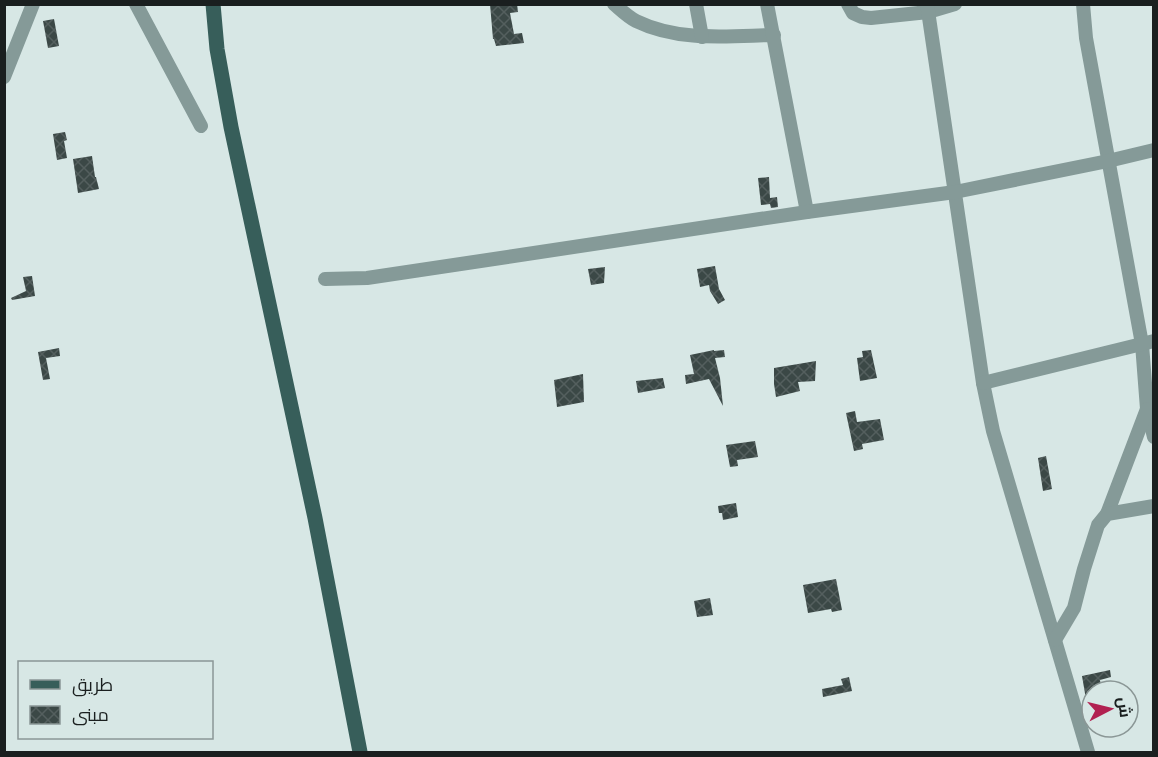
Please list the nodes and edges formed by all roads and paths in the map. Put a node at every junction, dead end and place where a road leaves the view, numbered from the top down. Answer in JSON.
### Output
{"nodes":[{"id":1,"x":33,"y":4,"type":"edge"},
{"id":2,"x":136,"y":4,"type":"edge"},
{"id":3,"x":213,"y":4,"type":"edge"},
{"id":4,"x":614,"y":4,"type":"edge"},
{"id":5,"x":696,"y":4,"type":"edge"},
{"id":6,"x":767,"y":4,"type":"edge"},
{"id":7,"x":848,"y":4,"type":"edge"},
{"id":8,"x":955,"y":4,"type":"edge"},
{"id":9,"x":1083,"y":4,"type":"edge"},
{"id":10,"x":927,"y":8,"type":"edge"},
{"id":11,"x":774,"y":35,"type":"junction"},
{"id":12,"x":702,"y":37,"type":"junction"},
{"id":13,"x":9,"y":47,"type":"edge"},
{"id":14,"x":4,"y":77,"type":"edge"},
{"id":15,"x":201,"y":126,"type":"dead end"},
{"id":16,"x":1154,"y":150,"type":"edge"},
{"id":17,"x":1108,"y":161,"type":"junction"},
{"id":18,"x":955,"y":192,"type":"junction"},
{"id":19,"x":807,"y":212,"type":"junction"},
{"id":20,"x":325,"y":279,"type":"dead end"},
{"id":21,"x":1148,"y":343,"type":"edge"},
{"id":22,"x":983,"y":383,"type":"junction"},
{"id":23,"x":1148,"y":409,"type":"junction"},
{"id":24,"x":1154,"y":437,"type":"edge"},
{"id":25,"x":1154,"y":506,"type":"edge"},
{"id":26,"x":1107,"y":514,"type":"junction"},
{"id":27,"x":1055,"y":640,"type":"junction"},
{"id":28,"x":360,"y":753,"type":"edge"},
{"id":29,"x":1088,"y":753,"type":"edge"}],
"edges":[{"from":1,"to":13,"type":"street"},
{"from":2,"to":15,"type":"street"},
{"from":3,"to":28,"type":"main road"},
{"from":4,"to":12,"type":"street"},
{"from":5,"to":12,"type":"street"},
{"from":6,"to":11,"type":"street"},
{"from":7,"to":10,"type":"street"},
{"from":8,"to":10,"type":"street"},
{"from":9,"to":17,"type":"street"},
{"from":10,"to":18,"type":"street"},
{"from":11,"to":12,"type":"street"},
{"from":11,"to":19,"type":"street"},
{"from":13,"to":14,"type":"street"},
{"from":16,"to":17,"type":"street"},
{"from":17,"to":18,"type":"street"},
{"from":17,"to":21,"type":"street"},
{"from":18,"to":19,"type":"street"},
{"from":18,"to":22,"type":"street"},
{"from":19,"to":20,"type":"street"},
{"from":21,"to":22,"type":"street"},
{"from":21,"to":23,"type":"street"},
{"from":22,"to":27,"type":"street"},
{"from":23,"to":24,"type":"street"},
{"from":23,"to":26,"type":"street"},
{"from":25,"to":26,"type":"street"},
{"from":26,"to":27,"type":"street"},
{"from":27,"to":29,"type":"street"}]}
